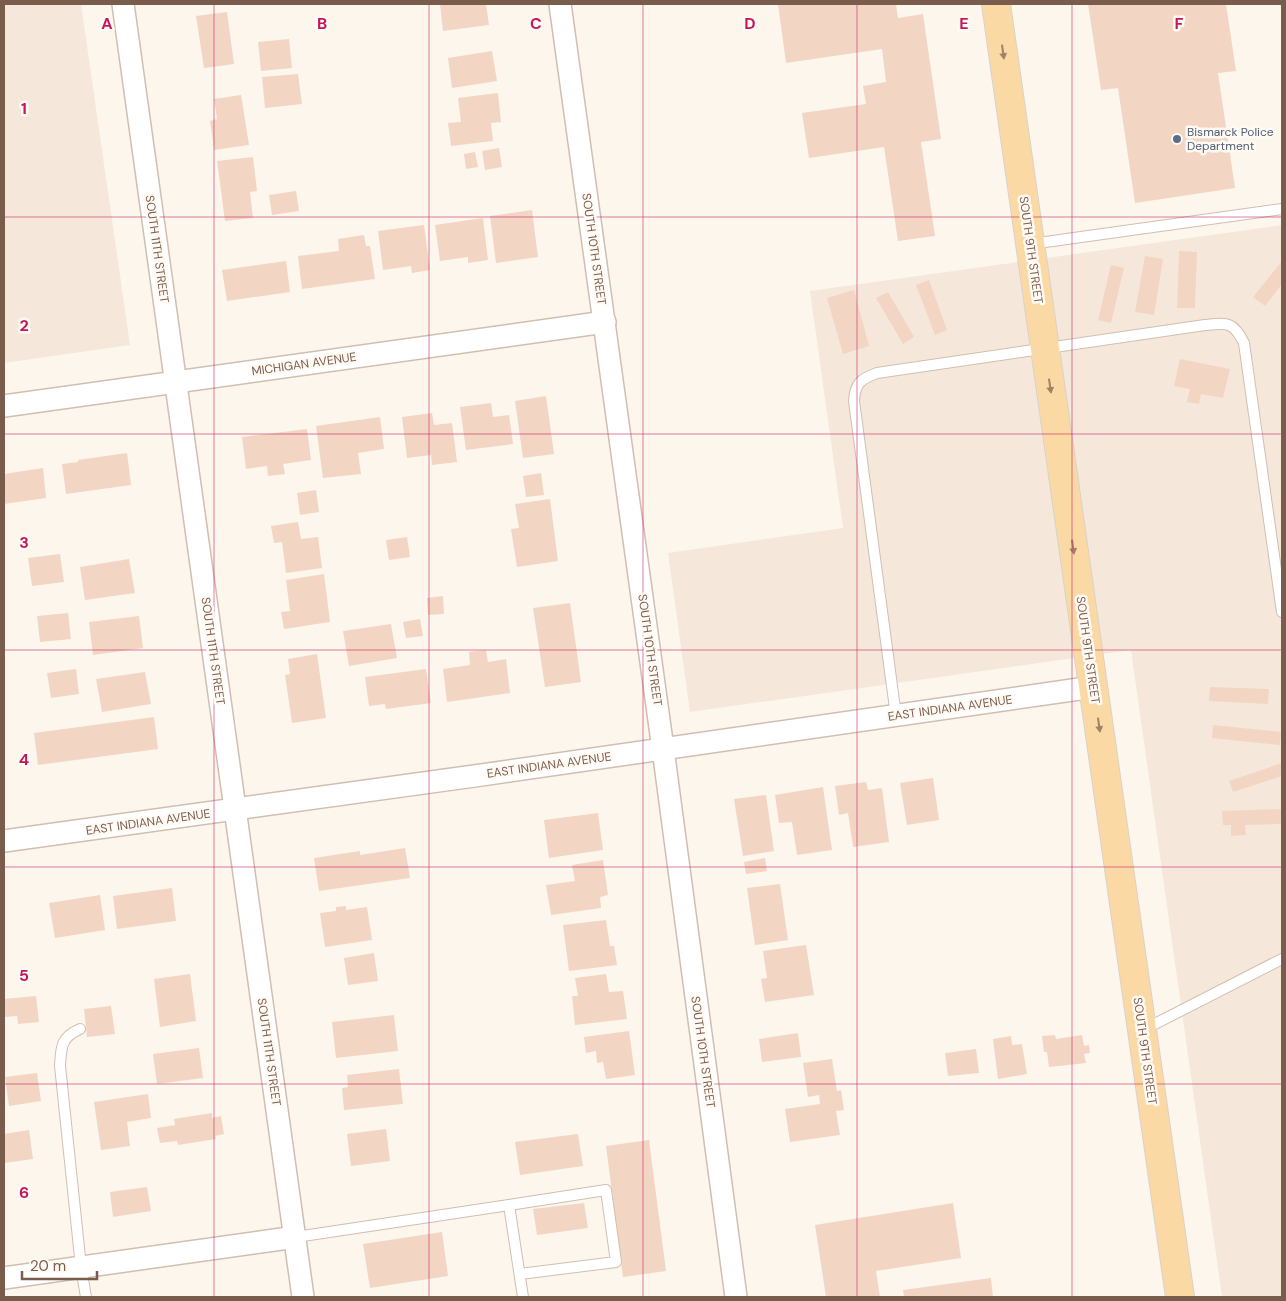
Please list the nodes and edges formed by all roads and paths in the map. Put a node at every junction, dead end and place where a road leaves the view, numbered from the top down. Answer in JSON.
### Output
{"nodes":[{"id":1,"x":123,"y":4,"type":"edge"},
{"id":2,"x":560,"y":4,"type":"edge"},
{"id":3,"x":996,"y":4,"type":"edge"},
{"id":4,"x":1282,"y":210,"type":"edge"},
{"id":5,"x":1030,"y":244,"type":"junction"},
{"id":6,"x":605,"y":322,"type":"junction"},
{"id":7,"x":1044,"y":348,"type":"junction"},
{"id":8,"x":175,"y":382,"type":"junction"},
{"id":9,"x":4,"y":406,"type":"edge"},
{"id":10,"x":1282,"y":612,"type":"edge"},
{"id":11,"x":1094,"y":686,"type":"junction"},
{"id":12,"x":896,"y":716,"type":"junction"},
{"id":13,"x":663,"y":749,"type":"junction"},
{"id":14,"x":235,"y":810,"type":"junction"},
{"id":15,"x":4,"y":841,"type":"edge"},
{"id":16,"x":1282,"y":959,"type":"edge"},
{"id":17,"x":80,"y":1029,"type":"dead end"},
{"id":18,"x":1142,"y":1030,"type":"junction"},
{"id":19,"x":509,"y":1205,"type":"junction"},
{"id":20,"x":296,"y":1237,"type":"junction"},
{"id":21,"x":81,"y":1267,"type":"junction"},
{"id":22,"x":520,"y":1274,"type":"junction"},
{"id":23,"x":4,"y":1278,"type":"edge"},
{"id":24,"x":86,"y":1297,"type":"edge"},
{"id":25,"x":304,"y":1297,"type":"edge"},
{"id":26,"x":523,"y":1297,"type":"edge"},
{"id":27,"x":736,"y":1297,"type":"edge"},
{"id":28,"x":1180,"y":1297,"type":"edge"}],
"edges":[{"from":1,"to":8,"type":"street","name":"SOUTH 11TH STREET"},
{"from":2,"to":6,"type":"street","name":"SOUTH 10TH STREET"},
{"from":3,"to":5,"type":"main road","name":"SOUTH 9TH STREET","one_way":true},
{"from":4,"to":5,"type":"lane"},
{"from":5,"to":7,"type":"main road","name":"SOUTH 9TH STREET"},
{"from":6,"to":8,"type":"street","name":"MICHIGAN AVENUE"},
{"from":6,"to":13,"type":"street","name":"SOUTH 10TH STREET"},
{"from":7,"to":10,"type":"lane"},
{"from":7,"to":11,"type":"main road","name":"SOUTH 9TH STREET","one_way":true},
{"from":7,"to":12,"type":"lane"},
{"from":8,"to":9,"type":"street","name":"MICHIGAN AVENUE"},
{"from":8,"to":14,"type":"street","name":"SOUTH 11TH STREET"},
{"from":11,"to":12,"type":"street","name":"EAST INDIANA AVENUE"},
{"from":11,"to":18,"type":"main road","name":"SOUTH 9TH STREET","one_way":true},
{"from":12,"to":13,"type":"street","name":"EAST INDIANA AVENUE"},
{"from":13,"to":14,"type":"street","name":"EAST INDIANA AVENUE"},
{"from":13,"to":27,"type":"street","name":"SOUTH 10TH STREET"},
{"from":14,"to":15,"type":"street","name":"EAST INDIANA AVENUE"},
{"from":14,"to":20,"type":"street","name":"SOUTH 11TH STREET"},
{"from":16,"to":18,"type":"lane"},
{"from":17,"to":21,"type":"lane"},
{"from":18,"to":28,"type":"main road","name":"SOUTH 9TH STREET"},
{"from":19,"to":20,"type":"lane"},
{"from":19,"to":22,"type":"lane"},
{"from":19,"to":22,"type":"lane"},
{"from":20,"to":21,"type":"street"},
{"from":20,"to":25,"type":"street","name":"SOUTH 11TH STREET"},
{"from":21,"to":23,"type":"street"},
{"from":21,"to":24,"type":"lane"},
{"from":22,"to":26,"type":"lane"}]}
